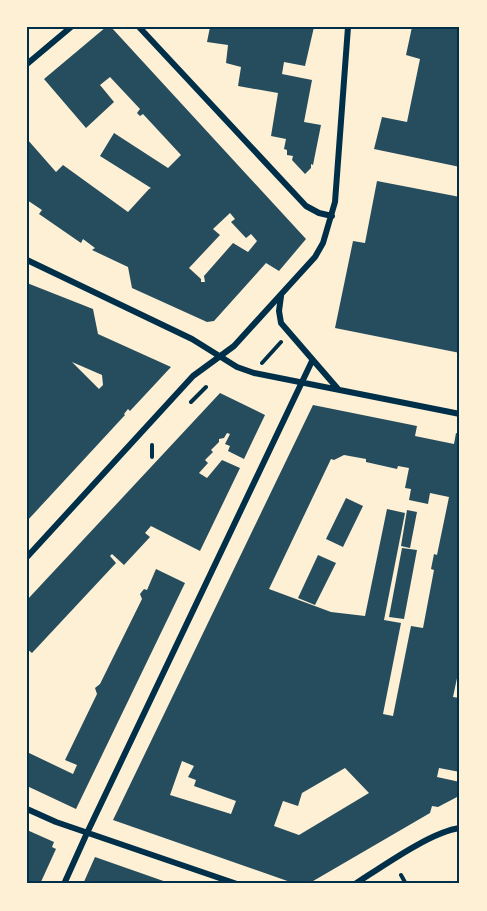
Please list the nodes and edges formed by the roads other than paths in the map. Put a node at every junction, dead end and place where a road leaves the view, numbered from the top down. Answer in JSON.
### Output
{"nodes":[{"id":1,"x":71,"y":27,"type":"edge"},
{"id":2,"x":139,"y":27,"type":"edge"},
{"id":3,"x":348,"y":27,"type":"edge"},
{"id":4,"x":27,"y":64,"type":"edge"},
{"id":5,"x":332,"y":216,"type":"junction"},
{"id":6,"x":27,"y":260,"type":"edge"},
{"id":7,"x":281,"y":295,"type":"junction"},
{"id":8,"x":219,"y":356,"type":"junction"},
{"id":9,"x":312,"y":361,"type":"junction"},
{"id":10,"x":302,"y":382,"type":"junction"},
{"id":11,"x":338,"y":390,"type":"junction"},
{"id":12,"x":460,"y":414,"type":"edge"},
{"id":13,"x":27,"y":557,"type":"edge"},
{"id":14,"x":27,"y":809,"type":"edge"},
{"id":15,"x":460,"y":828,"type":"edge"},
{"id":16,"x":87,"y":833,"type":"junction"},
{"id":17,"x":64,"y":884,"type":"edge"},
{"id":18,"x":237,"y":884,"type":"edge"},
{"id":19,"x":355,"y":884,"type":"edge"}],
"edges":[{"from":1,"to":4,"type":"street"},
{"from":2,"to":5,"type":"street"},
{"from":3,"to":5,"type":"street"},
{"from":5,"to":7,"type":"street"},
{"from":6,"to":8,"type":"street"},
{"from":7,"to":8,"type":"street"},
{"from":7,"to":9,"type":"street"},
{"from":8,"to":10,"type":"street"},
{"from":8,"to":13,"type":"street"},
{"from":9,"to":10,"type":"street"},
{"from":9,"to":11,"type":"street"},
{"from":10,"to":11,"type":"street"},
{"from":10,"to":16,"type":"street"},
{"from":11,"to":12,"type":"street"},
{"from":14,"to":16,"type":"street"},
{"from":15,"to":19,"type":"street"},
{"from":16,"to":17,"type":"street"},
{"from":16,"to":18,"type":"street"}]}
